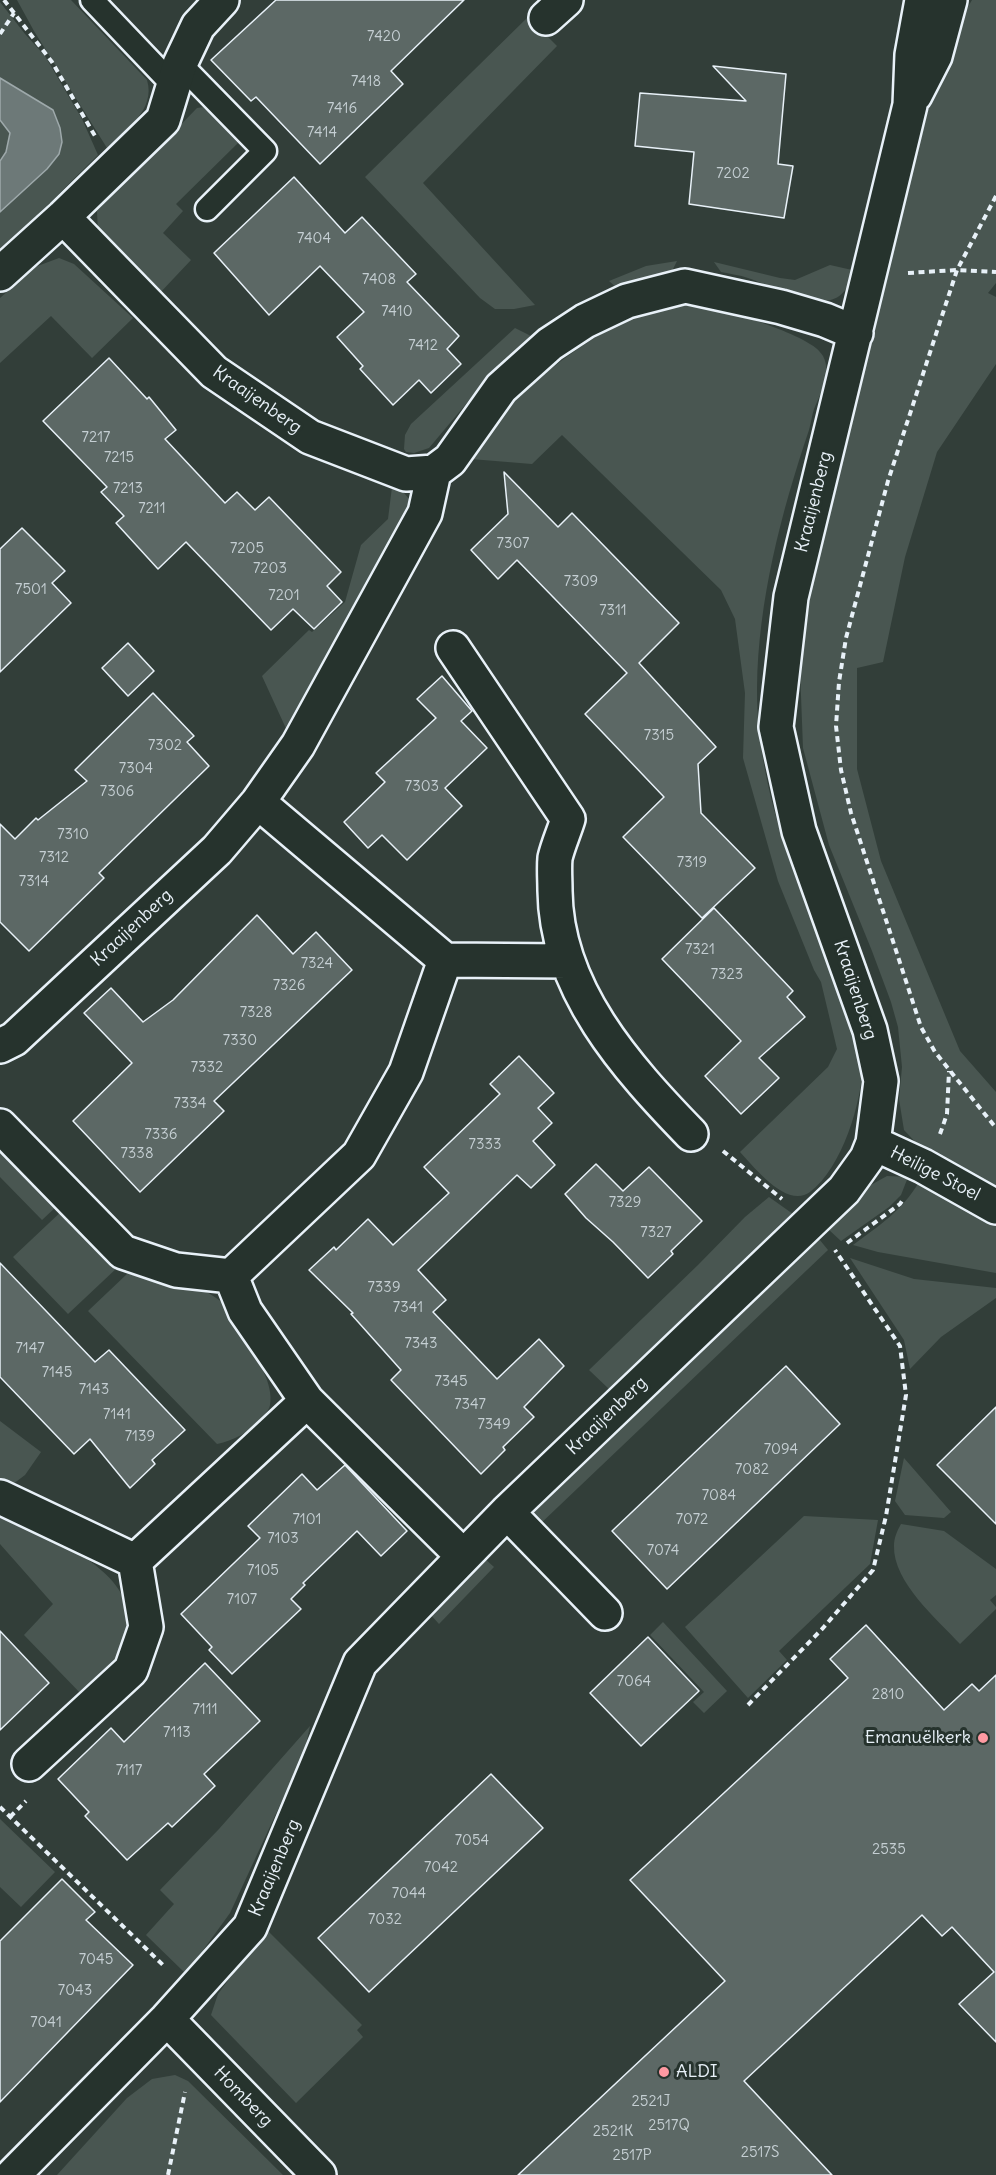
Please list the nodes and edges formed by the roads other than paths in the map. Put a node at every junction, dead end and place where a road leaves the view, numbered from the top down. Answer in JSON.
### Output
{"nodes":[{"id":1,"x":92,"y":0,"type":"edge"},
{"id":2,"x":222,"y":0,"type":"edge"},
{"id":3,"x":922,"y":0,"type":"edge"},
{"id":4,"x":950,"y":0,"type":"edge"},
{"id":5,"x":176,"y":74,"type":"junction"},
{"id":6,"x":910,"y":105,"type":"junction"},
{"id":7,"x":207,"y":209,"type":"dead end"},
{"id":8,"x":63,"y":217,"type":"junction"},
{"id":9,"x":0,"y":274,"type":"edge"},
{"id":10,"x":856,"y":333,"type":"junction"},
{"id":11,"x":434,"y":472,"type":"junction"},
{"id":12,"x":453,"y":648,"type":"dead end"},
{"id":13,"x":258,"y":802,"type":"junction"},
{"id":14,"x":445,"y":960,"type":"junction"},
{"id":15,"x":567,"y":961,"type":"junction"},
{"id":16,"x":0,"y":1046,"type":"edge"},
{"id":17,"x":0,"y":1126,"type":"edge"},
{"id":18,"x":691,"y":1134,"type":"road end"},
{"id":19,"x":873,"y":1143,"type":"junction"},
{"id":20,"x":996,"y":1207,"type":"edge"},
{"id":21,"x":231,"y":1276,"type":"junction"},
{"id":22,"x":307,"y":1401,"type":"junction"},
{"id":23,"x":0,"y":1497,"type":"edge"},
{"id":24,"x":507,"y":1512,"type":"junction"},
{"id":25,"x":463,"y":1556,"type":"junction"},
{"id":26,"x":135,"y":1561,"type":"junction"},
{"id":27,"x":605,"y":1613,"type":"dead end"},
{"id":28,"x":29,"y":1764,"type":"dead end"},
{"id":29,"x":168,"y":2019,"type":"junction"},
{"id":30,"x":13,"y":2175,"type":"edge"},
{"id":31,"x":319,"y":2175,"type":"edge"}],
"edges":[{"from":1,"to":5,"type":"lane"},
{"from":2,"to":5,"type":"street"},
{"from":3,"to":6,"type":"street","name":"Kraaijenberg"},
{"from":4,"to":6,"type":"street","name":"Kraaijenberg"},
{"from":5,"to":7,"type":"lane"},
{"from":5,"to":8,"type":"street"},
{"from":6,"to":10,"type":"street","name":"Kraaijenberg"},
{"from":8,"to":9,"type":"street"},
{"from":8,"to":11,"type":"street","name":"Kraaijenberg"},
{"from":10,"to":11,"type":"street"},
{"from":10,"to":19,"type":"street","name":"Kraaijenberg"},
{"from":11,"to":13,"type":"street","name":"Kraaijenberg"},
{"from":12,"to":15,"type":"street"},
{"from":13,"to":14,"type":"street"},
{"from":13,"to":16,"type":"street","name":"Kraaijenberg"},
{"from":14,"to":15,"type":"street"},
{"from":14,"to":21,"type":"street"},
{"from":15,"to":18,"type":"street"},
{"from":17,"to":21,"type":"street"},
{"from":19,"to":20,"type":"street","name":"Heilige Stoel"},
{"from":19,"to":24,"type":"street","name":"Kraaijenberg"},
{"from":21,"to":22,"type":"street"},
{"from":22,"to":25,"type":"street"},
{"from":22,"to":26,"type":"street"},
{"from":23,"to":26,"type":"street"},
{"from":24,"to":25,"type":"street","name":"Kraaijenberg"},
{"from":24,"to":27,"type":"street"},
{"from":25,"to":29,"type":"street","name":"Kraaijenberg"},
{"from":26,"to":28,"type":"street"},
{"from":29,"to":30,"type":"street","name":"Kraaijenberg"},
{"from":29,"to":31,"type":"street","name":"Homberg"}]}
